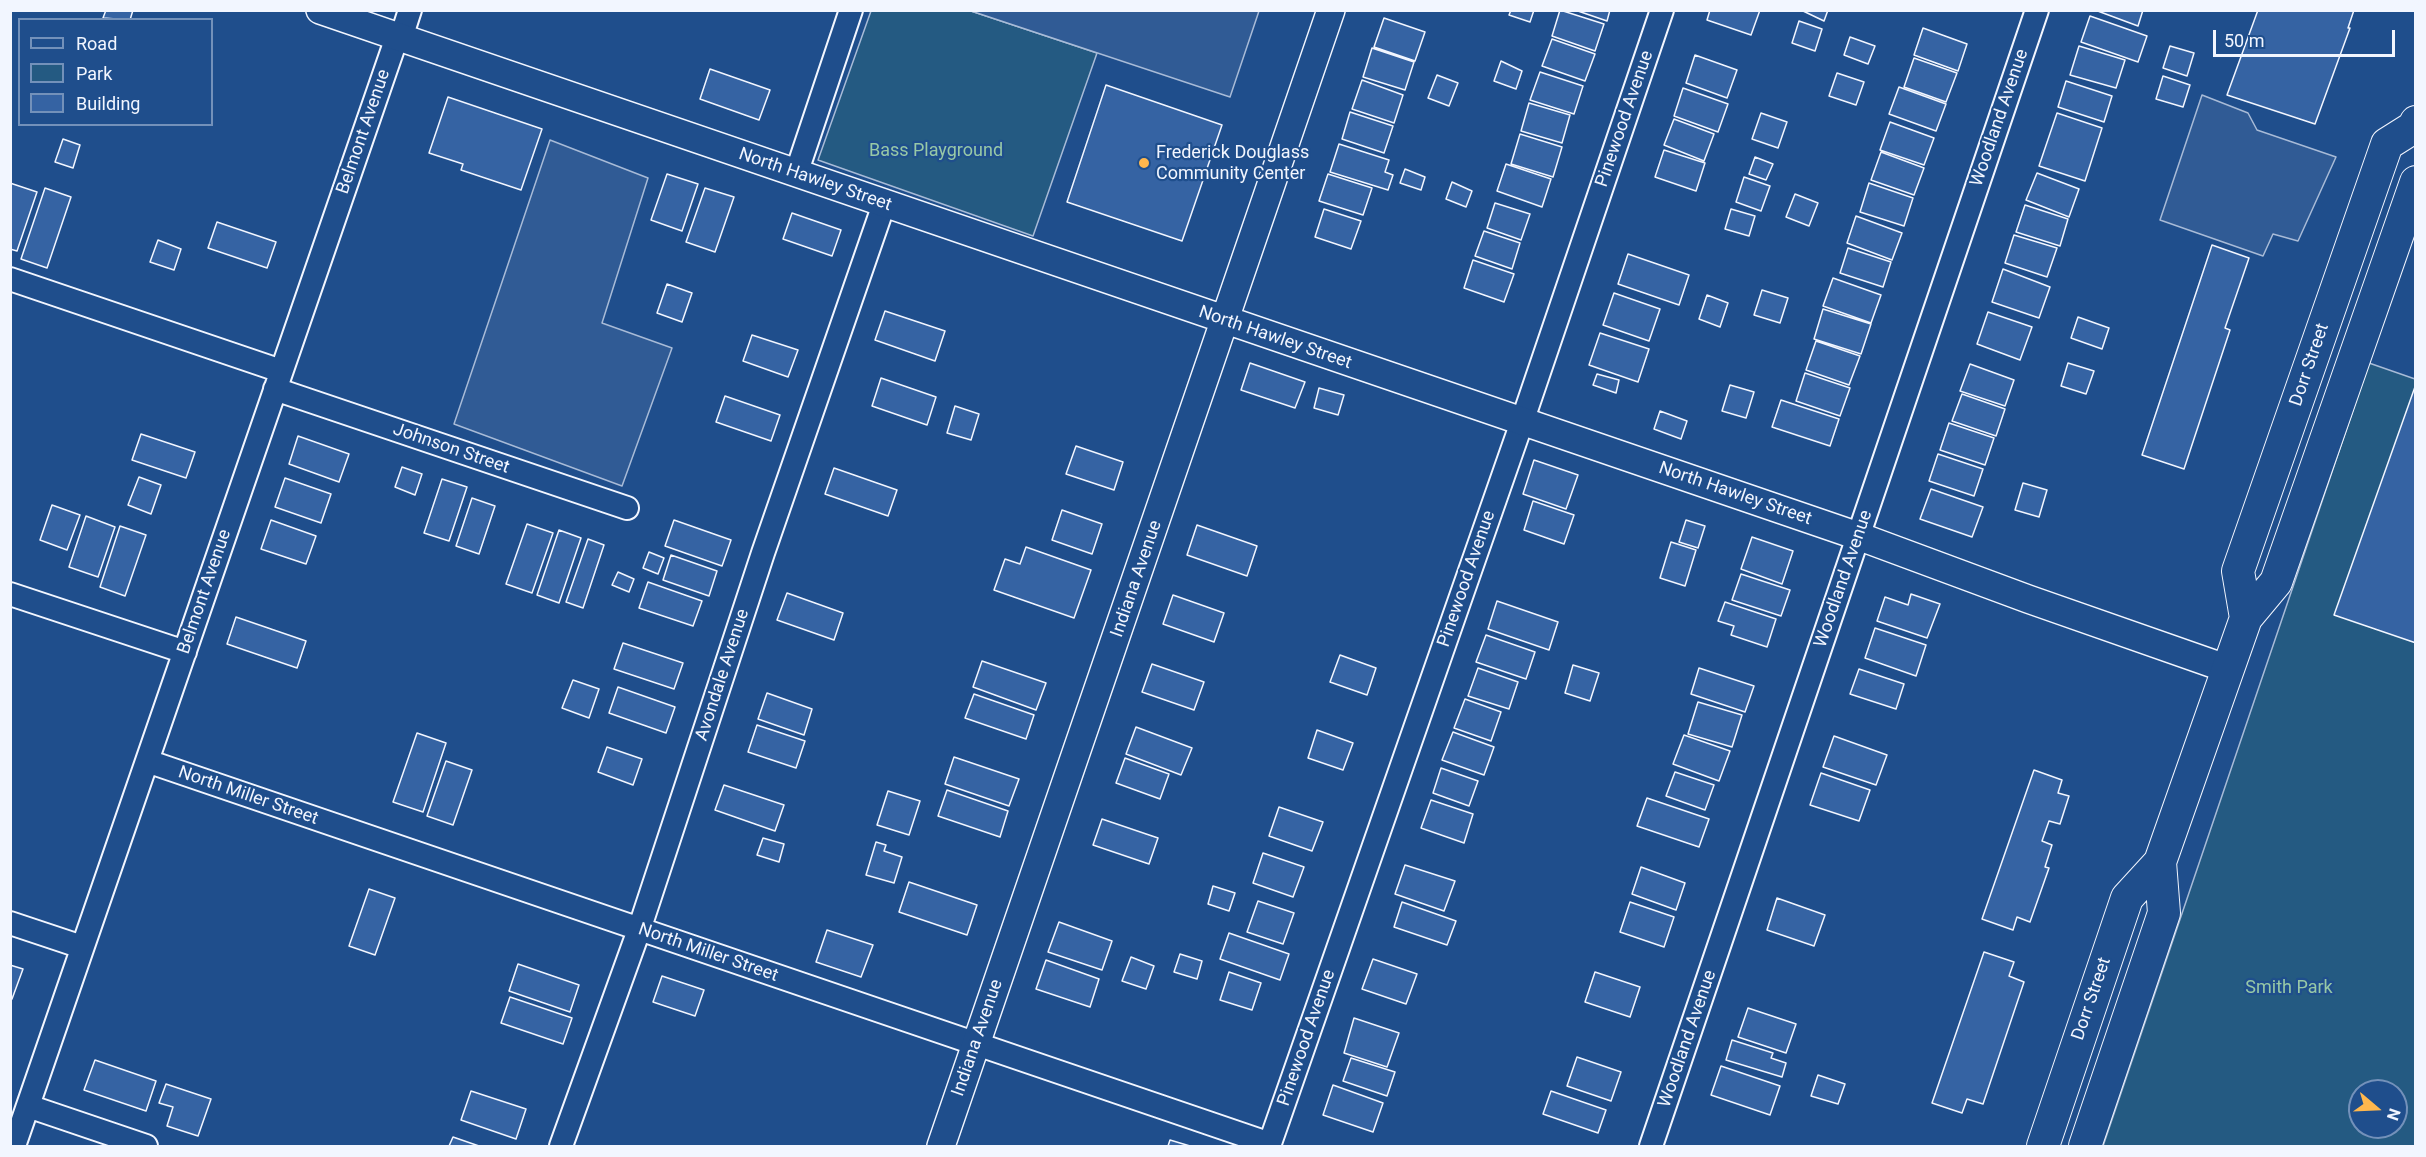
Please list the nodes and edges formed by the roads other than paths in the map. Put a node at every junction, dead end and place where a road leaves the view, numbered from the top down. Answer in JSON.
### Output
{"nodes":[{"id":1,"x":320,"y":10,"type":"edge"},
{"id":2,"x":410,"y":10,"type":"edge"},
{"id":3,"x":851,"y":10,"type":"edge"},
{"id":4,"x":1331,"y":10,"type":"edge"},
{"id":5,"x":1662,"y":10,"type":"edge"},
{"id":6,"x":2037,"y":10,"type":"edge"},
{"id":7,"x":399,"y":38,"type":"junction"},
{"id":8,"x":2415,"y":127,"type":"edge"},
{"id":9,"x":796,"y":174,"type":"junction"},
{"id":10,"x":2415,"y":182,"type":"edge"},
{"id":11,"x":884,"y":204,"type":"junction"},
{"id":12,"x":10,"y":279,"type":"edge"},
{"id":13,"x":1226,"y":322,"type":"junction"},
{"id":14,"x":278,"y":380,"type":"junction"},
{"id":15,"x":1522,"y":422,"type":"junction"},
{"id":16,"x":627,"y":508,"type":"dead end"},
{"id":17,"x":1858,"y":536,"type":"junction"},
{"id":18,"x":10,"y":594,"type":"edge"},
{"id":19,"x":2246,"y":618,"type":"junction"},
{"id":20,"x":184,"y":651,"type":"junction"},
{"id":21,"x":2228,"y":669,"type":"junction"},
{"id":22,"x":147,"y":761,"type":"junction"},
{"id":23,"x":2160,"y":862,"type":"junction"},
{"id":24,"x":10,"y":922,"type":"edge"},
{"id":25,"x":639,"y":930,"type":"junction"},
{"id":26,"x":82,"y":947,"type":"junction"},
{"id":27,"x":976,"y":1045,"type":"junction"},
{"id":28,"x":27,"y":1106,"type":"junction"},
{"id":29,"x":1269,"y":1145,"type":"edge"},
{"id":30,"x":14,"y":1146,"type":"edge"},
{"id":31,"x":146,"y":1146,"type":"edge"},
{"id":32,"x":561,"y":1146,"type":"edge"},
{"id":33,"x":941,"y":1146,"type":"edge"},
{"id":34,"x":1651,"y":1146,"type":"edge"},
{"id":35,"x":2043,"y":1146,"type":"edge"},
{"id":36,"x":2085,"y":1146,"type":"edge"}],
"edges":[{"from":1,"to":7,"type":"street","name":"North Hawley Street"},
{"from":2,"to":7,"type":"street","name":"Belmont Avenue"},
{"from":3,"to":9,"type":"street"},
{"from":4,"to":13,"type":"street","name":"Indiana Avenue"},
{"from":5,"to":15,"type":"street","name":"Pinewood Avenue"},
{"from":6,"to":17,"type":"street","name":"Woodland Avenue"},
{"from":7,"to":9,"type":"street","name":"North Hawley Street"},
{"from":7,"to":14,"type":"street","name":"Belmont Avenue"},
{"from":8,"to":19,"type":"main road","name":"Dorr Street"},
{"from":9,"to":11,"type":"street","name":"North Hawley Street"},
{"from":10,"to":19,"type":"main road","name":"Dorr Street"},
{"from":11,"to":13,"type":"street","name":"North Hawley Street"},
{"from":11,"to":25,"type":"street","name":"Avondale Avenue"},
{"from":12,"to":14,"type":"street","name":"Johnson Street"},
{"from":13,"to":15,"type":"street","name":"North Hawley Street"},
{"from":13,"to":27,"type":"street","name":"Indiana Avenue"},
{"from":14,"to":16,"type":"street","name":"Johnson Street"},
{"from":14,"to":20,"type":"street","name":"Belmont Avenue"},
{"from":15,"to":17,"type":"street","name":"North Hawley Street"},
{"from":15,"to":29,"type":"street","name":"Pinewood Avenue"},
{"from":17,"to":21,"type":"street","name":"North Hawley Street"},
{"from":17,"to":34,"type":"street","name":"Woodland Avenue"},
{"from":18,"to":20,"type":"street"},
{"from":19,"to":21,"type":"main road","name":"Dorr Street"},
{"from":20,"to":22,"type":"street","name":"Belmont Avenue"},
{"from":21,"to":23,"type":"main road","name":"Dorr Street"},
{"from":22,"to":25,"type":"street","name":"North Miller Street"},
{"from":22,"to":26,"type":"street","name":"Belmont Avenue"},
{"from":23,"to":35,"type":"main road","name":"Dorr Street"},
{"from":23,"to":36,"type":"main road","name":"Dorr Street"},
{"from":24,"to":26,"type":"street"},
{"from":25,"to":27,"type":"street","name":"North Miller Street"},
{"from":25,"to":32,"type":"street","name":"Avondale Avenue"},
{"from":26,"to":28,"type":"street","name":"Belmont Avenue"},
{"from":27,"to":29,"type":"street","name":"North Miller Street"},
{"from":27,"to":33,"type":"street","name":"Indiana Avenue"},
{"from":28,"to":30,"type":"street","name":"Belmont Avenue"},
{"from":28,"to":31,"type":"street"}]}
